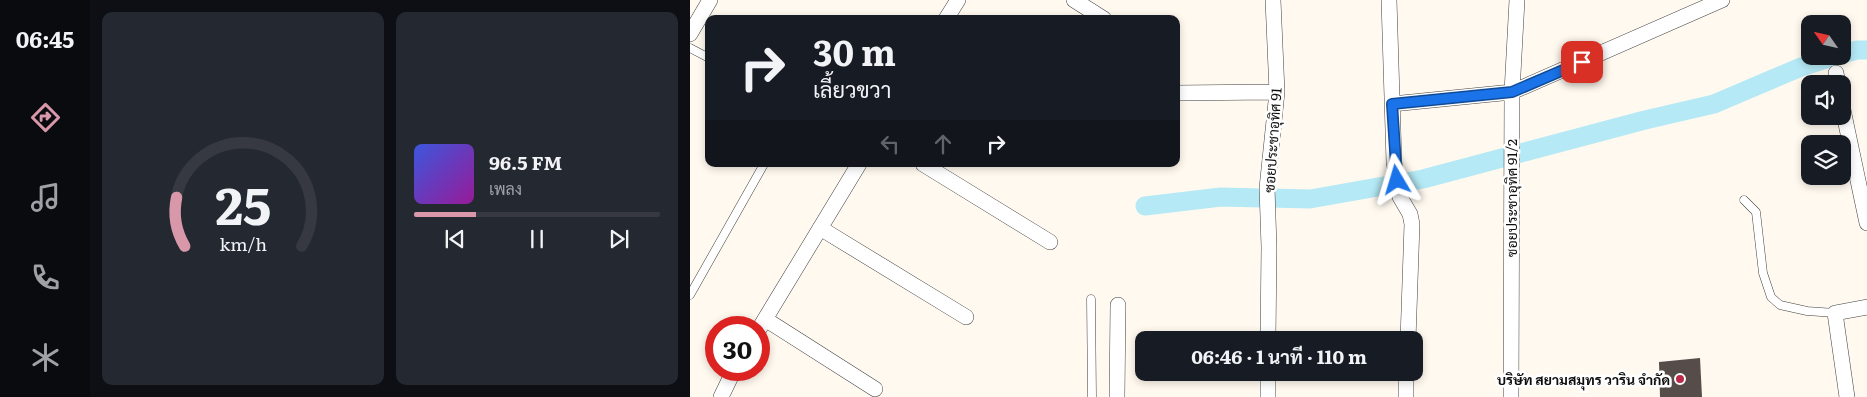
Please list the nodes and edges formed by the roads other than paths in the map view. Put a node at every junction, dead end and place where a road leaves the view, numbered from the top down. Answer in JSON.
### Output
{"nodes":[{"id":1,"x":710,"y":0,"type":"edge"},
{"id":2,"x":958,"y":0,"type":"edge"},
{"id":3,"x":1074,"y":0,"type":"edge"},
{"id":4,"x":1273,"y":0,"type":"edge"},
{"id":5,"x":1389,"y":0,"type":"edge"},
{"id":6,"x":1517,"y":0,"type":"edge"},
{"id":7,"x":1722,"y":0,"type":"edge"},
{"id":8,"x":949,"y":15,"type":"edge"},
{"id":9,"x":1098,"y":15,"type":"edge"},
{"id":10,"x":690,"y":34,"type":"edge"},
{"id":11,"x":690,"y":48,"type":"edge"},
{"id":12,"x":705,"y":56,"type":"edge"},
{"id":13,"x":1277,"y":92,"type":"junction"},
{"id":14,"x":1512,"y":92,"type":"junction"},
{"id":15,"x":1180,"y":93,"type":"edge"},
{"id":16,"x":1392,"y":104,"type":"junction"},
{"id":17,"x":1846,"y":125,"type":"edge"},
{"id":18,"x":762,"y":167,"type":"edge"},
{"id":19,"x":857,"y":167,"type":"edge"},
{"id":20,"x":928,"y":167,"type":"edge"},
{"id":21,"x":1744,"y":200,"type":"dead end"},
{"id":22,"x":1867,"y":223,"type":"edge"},
{"id":23,"x":820,"y":228,"type":"junction"},
{"id":24,"x":1050,"y":242,"type":"dead end"},
{"id":25,"x":690,"y":295,"type":"edge"},
{"id":26,"x":1091,"y":299,"type":"dead end"},
{"id":27,"x":1118,"y":305,"type":"dead end"},
{"id":28,"x":1867,"y":308,"type":"edge"},
{"id":29,"x":1835,"y":312,"type":"junction"},
{"id":30,"x":767,"y":316,"type":"edge"},
{"id":31,"x":966,"y":318,"type":"dead end"},
{"id":32,"x":770,"y":329,"type":"edge"},
{"id":33,"x":1268,"y":331,"type":"edge"},
{"id":34,"x":1408,"y":331,"type":"edge"},
{"id":35,"x":729,"y":381,"type":"edge"},
{"id":36,"x":1268,"y":381,"type":"edge"},
{"id":37,"x":1406,"y":381,"type":"edge"},
{"id":38,"x":875,"y":389,"type":"dead end"},
{"id":39,"x":721,"y":397,"type":"edge"},
{"id":40,"x":1092,"y":397,"type":"edge"},
{"id":41,"x":1117,"y":397,"type":"edge"},
{"id":42,"x":1268,"y":397,"type":"edge"},
{"id":43,"x":1406,"y":397,"type":"edge"},
{"id":44,"x":1511,"y":397,"type":"edge"},
{"id":45,"x":1847,"y":397,"type":"edge"}],
"edges":[{"from":1,"to":10,"type":"street"},
{"from":2,"to":8,"type":"street"},
{"from":3,"to":9,"type":"street"},
{"from":4,"to":13,"type":"street","name":"ซอยประชาอุทิศ 91"},
{"from":5,"to":16,"type":"street"},
{"from":6,"to":14,"type":"street","name":"ซอยประชาอุทิศ 91/2"},
{"from":7,"to":14,"type":"street"},
{"from":11,"to":12,"type":"lane"},
{"from":13,"to":15,"type":"street"},
{"from":13,"to":33,"type":"street","name":"ซอยประชาอุทิศ 91"},
{"from":14,"to":16,"type":"street"},
{"from":14,"to":44,"type":"street","name":"ซอยประชาอุทิศ 91/2"},
{"from":16,"to":34,"type":"street"},
{"from":17,"to":22,"type":"street"},
{"from":18,"to":25,"type":"lane"},
{"from":19,"to":23,"type":"street"},
{"from":20,"to":24,"type":"street"},
{"from":21,"to":29,"type":"lane"},
{"from":23,"to":30,"type":"street"},
{"from":23,"to":31,"type":"street"},
{"from":26,"to":40,"type":"lane"},
{"from":27,"to":41,"type":"street"},
{"from":28,"to":29,"type":"street"},
{"from":29,"to":45,"type":"street"},
{"from":32,"to":38,"type":"street"},
{"from":35,"to":39,"type":"street"},
{"from":36,"to":42,"type":"street"},
{"from":37,"to":43,"type":"street"}]}
